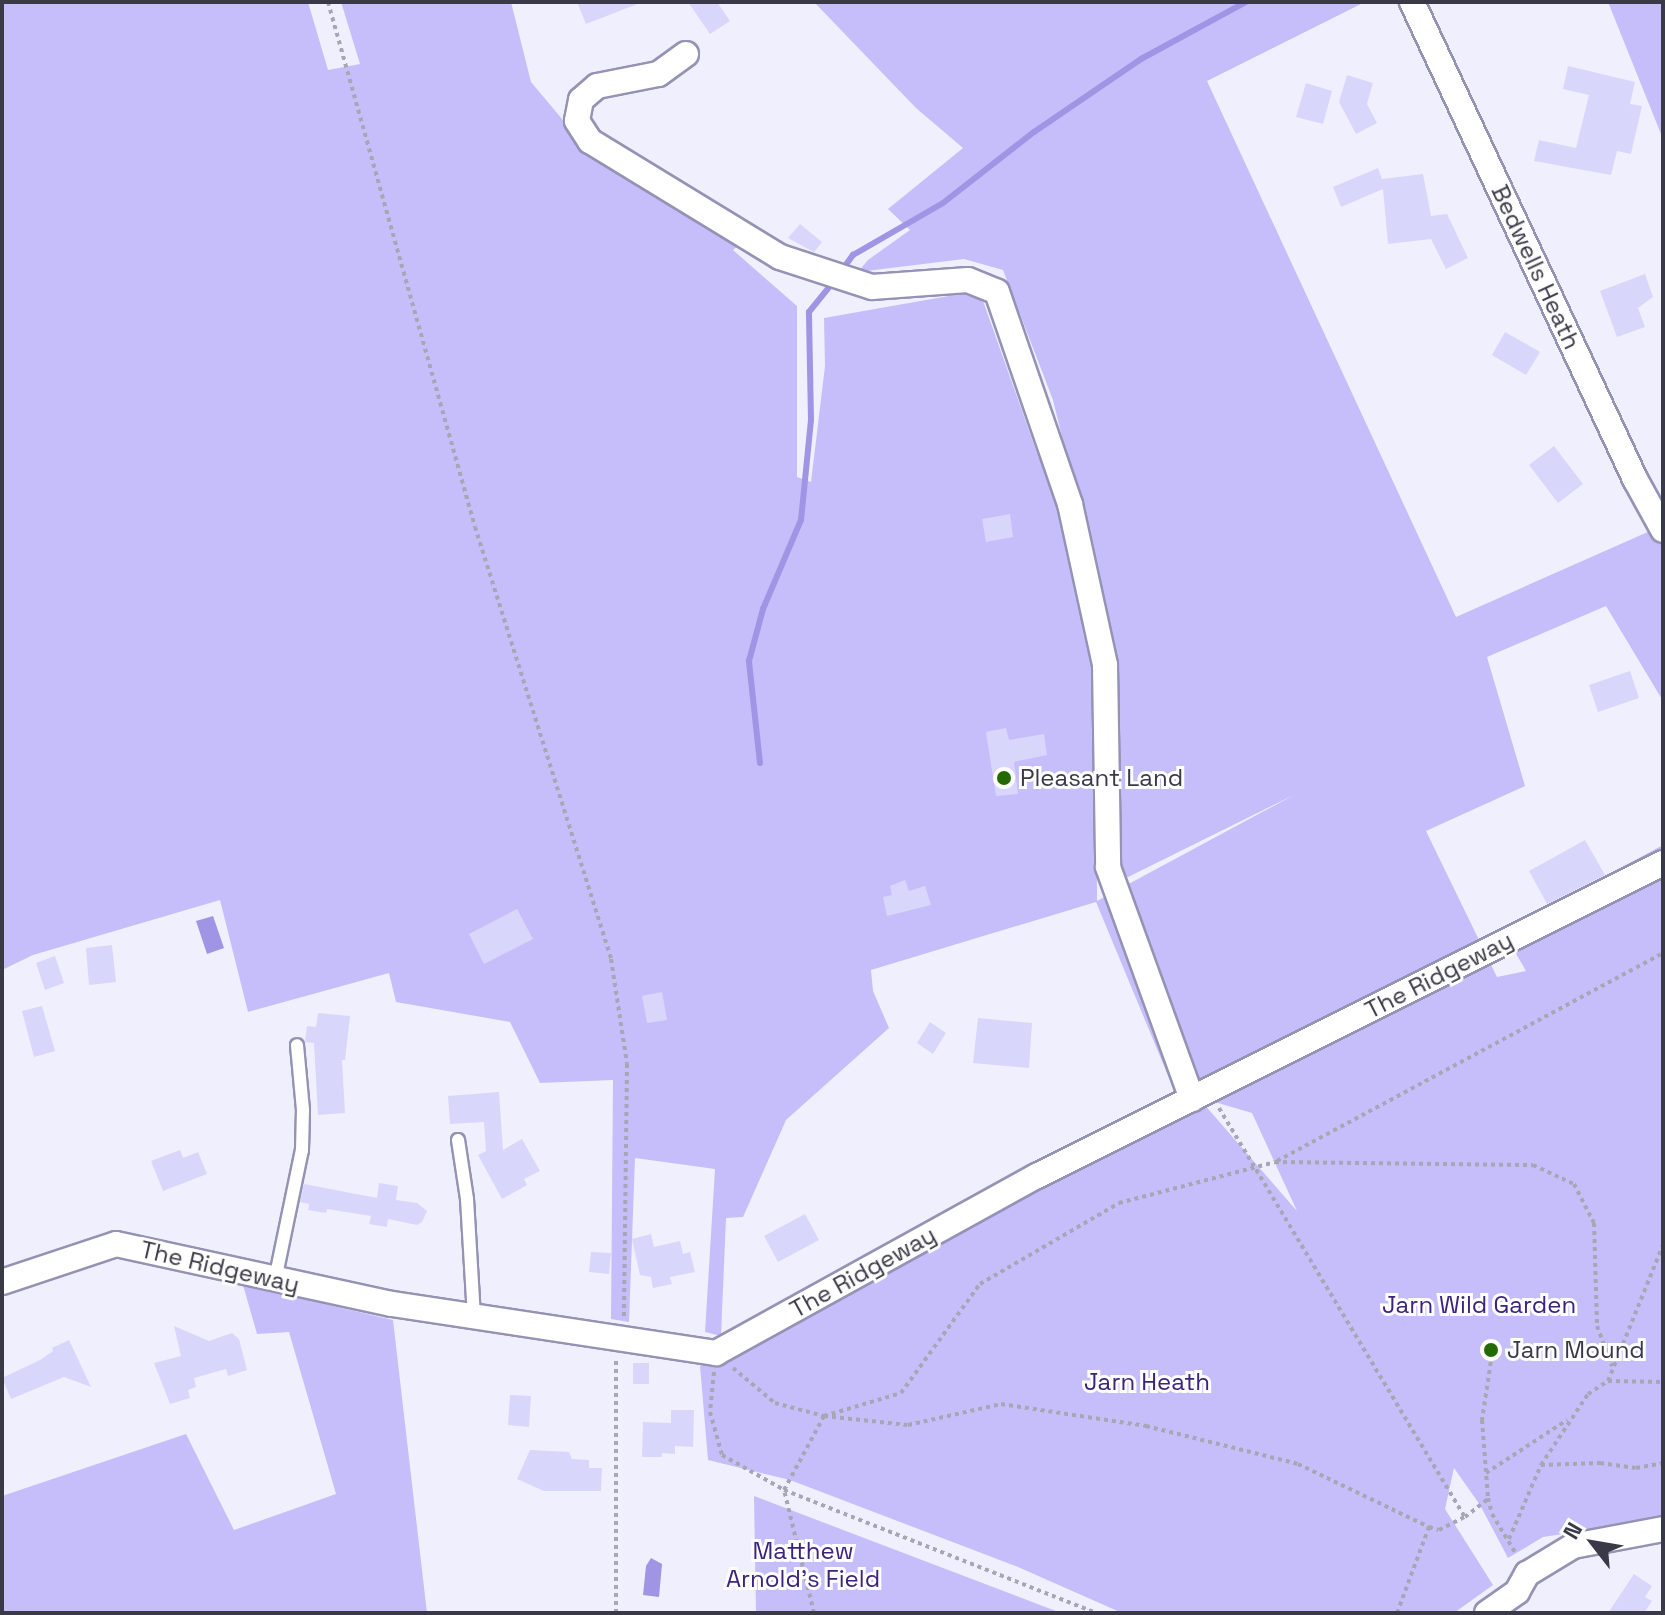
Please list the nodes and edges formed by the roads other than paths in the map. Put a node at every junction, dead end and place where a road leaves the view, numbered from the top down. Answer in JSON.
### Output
{"nodes":[{"id":1,"x":1412,"y":2,"type":"edge"},
{"id":2,"x":686,"y":54,"type":"dead end"},
{"id":3,"x":1663,"y":530,"type":"edge"},
{"id":4,"x":1663,"y":863,"type":"edge"},
{"id":5,"x":297,"y":1045,"type":"dead end"},
{"id":6,"x":1200,"y":1094,"type":"junction"},
{"id":7,"x":458,"y":1140,"type":"dead end"},
{"id":8,"x":275,"y":1280,"type":"junction"},
{"id":9,"x":2,"y":1282,"type":"edge"},
{"id":10,"x":474,"y":1318,"type":"junction"},
{"id":11,"x":1663,"y":1529,"type":"edge"},
{"id":12,"x":1523,"y":1593,"type":"edge"},
{"id":13,"x":1487,"y":1613,"type":"edge"}],
"edges":[{"from":1,"to":3,"type":"street","name":"Bedwells Heath"},
{"from":2,"to":6,"type":"street"},
{"from":4,"to":6,"type":"street","name":"The Ridgeway"},
{"from":5,"to":8,"type":"lane"},
{"from":6,"to":10,"type":"street","name":"The Ridgeway"},
{"from":7,"to":10,"type":"lane"},
{"from":8,"to":9,"type":"street","name":"The Ridgeway"},
{"from":8,"to":10,"type":"street","name":"The Ridgeway"},
{"from":11,"to":12,"type":"street"},
{"from":12,"to":13,"type":"street"}]}
